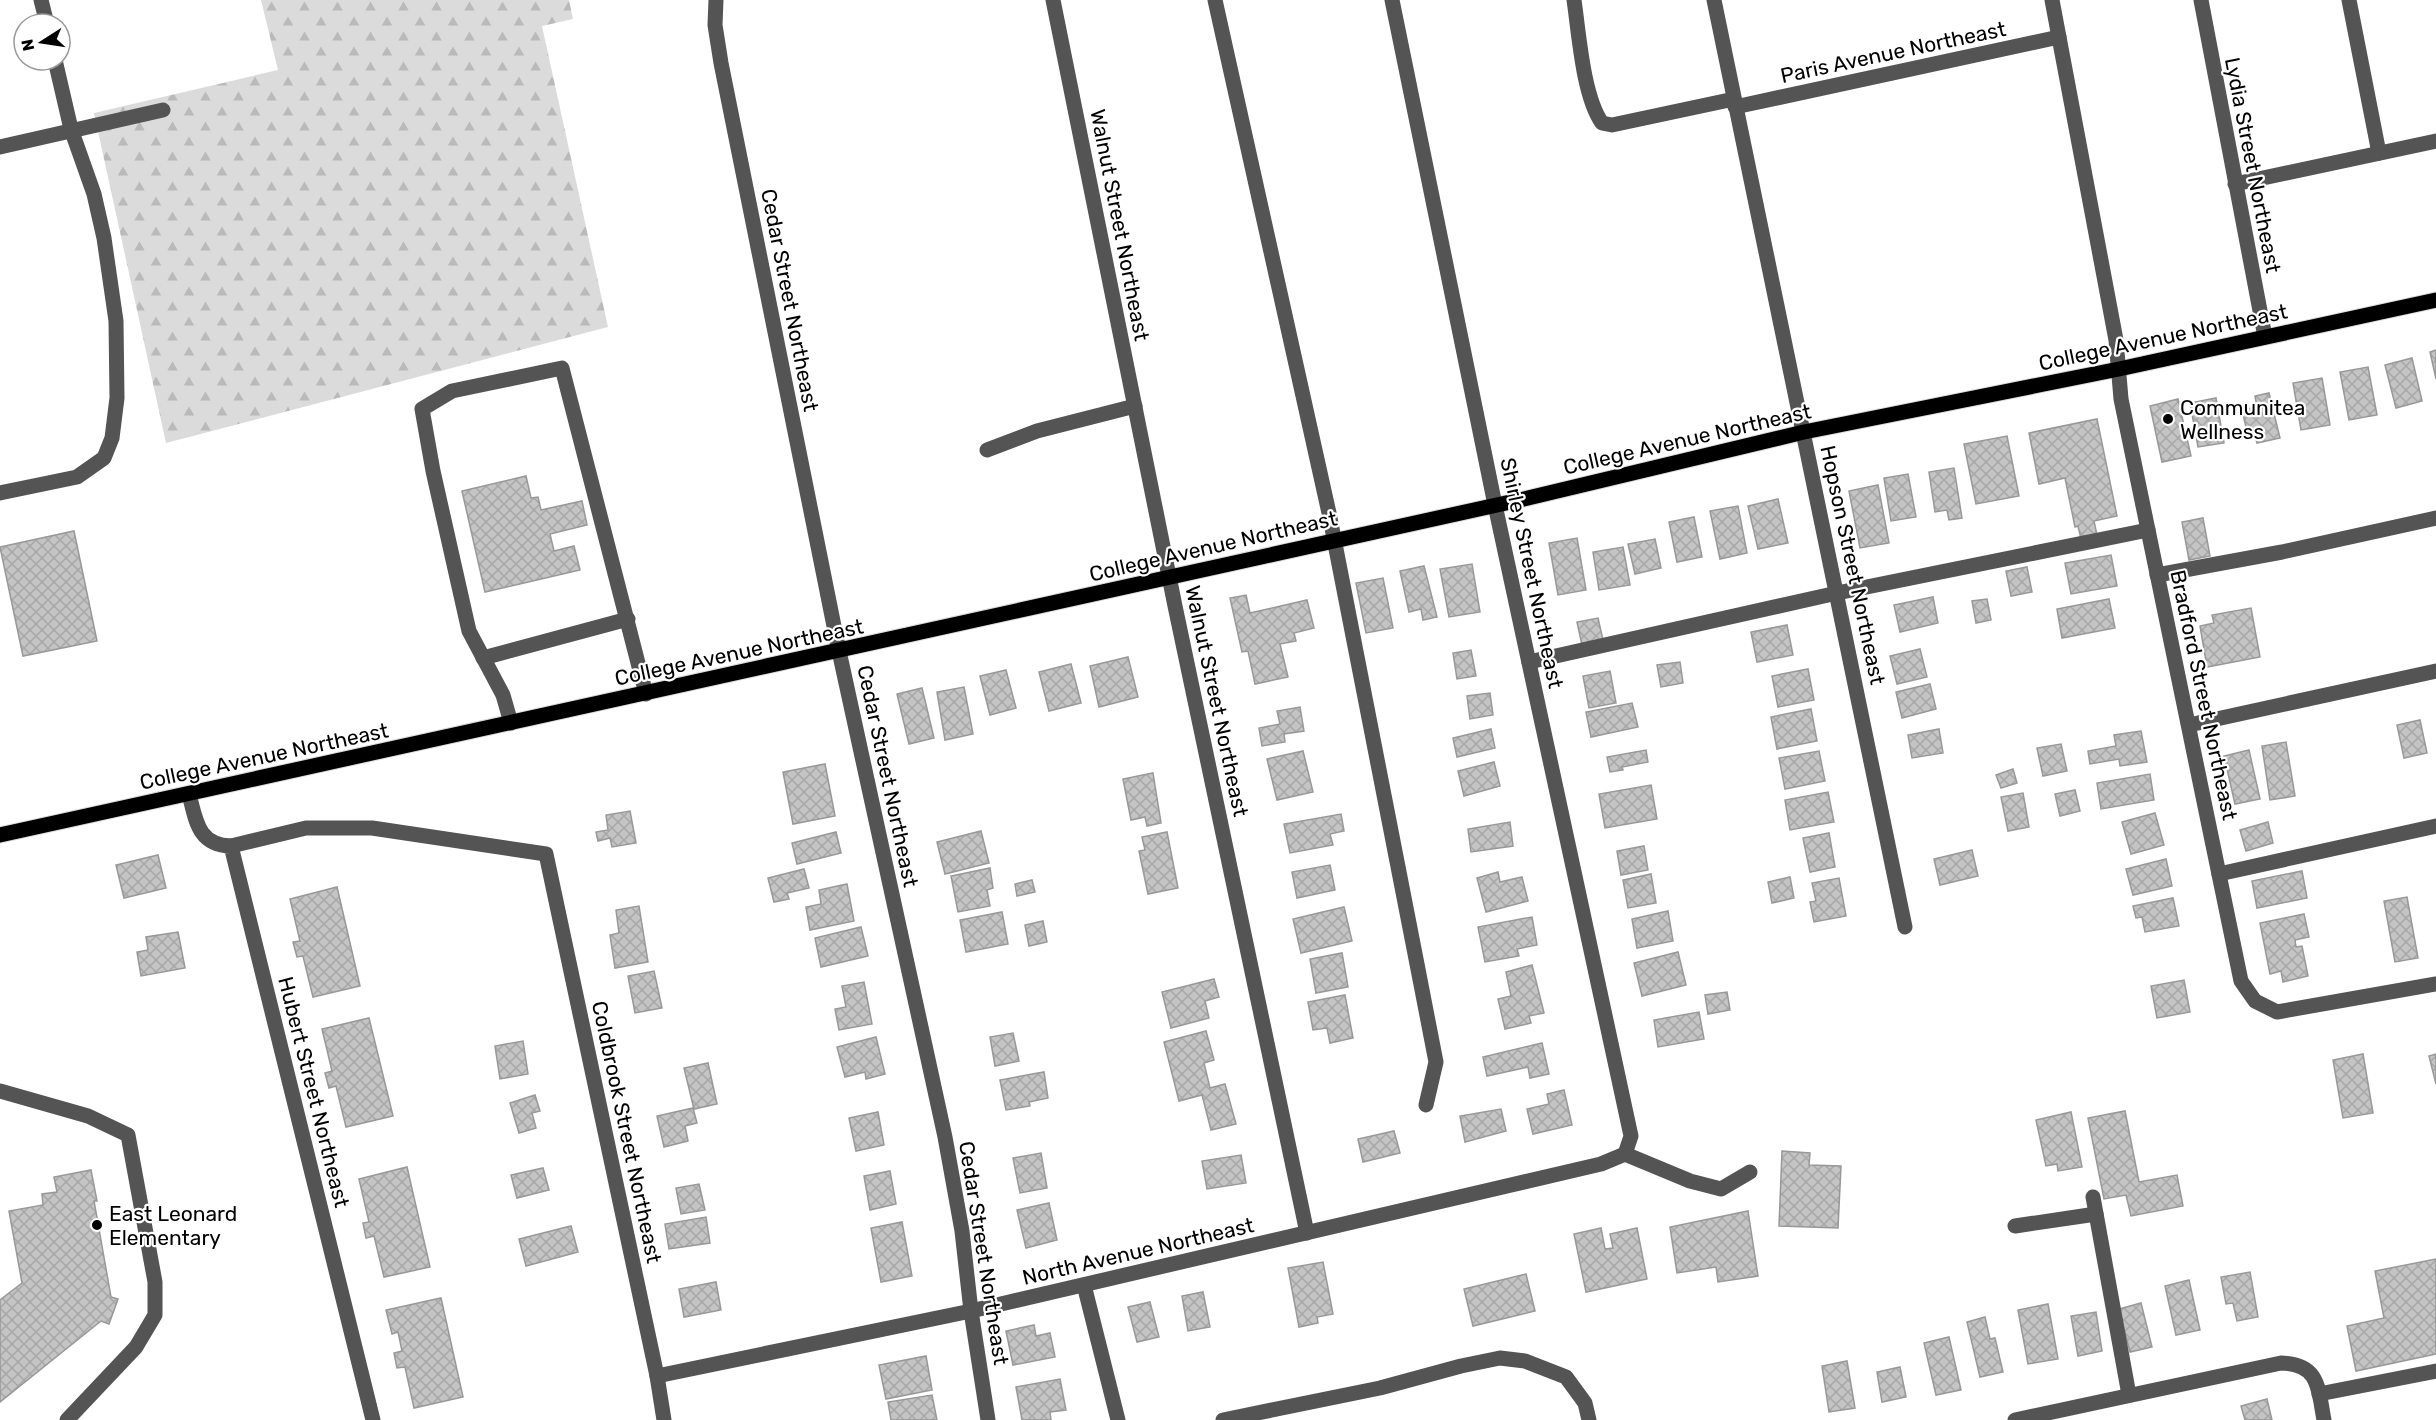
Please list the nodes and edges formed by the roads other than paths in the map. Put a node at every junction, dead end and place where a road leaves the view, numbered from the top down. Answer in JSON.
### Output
{"nodes":[{"id":1,"x":716,"y":0,"type":"edge"},
{"id":2,"x":1053,"y":0,"type":"edge"},
{"id":3,"x":1215,"y":0,"type":"edge"},
{"id":4,"x":1392,"y":0,"type":"edge"},
{"id":5,"x":1574,"y":0,"type":"edge"},
{"id":6,"x":1713,"y":0,"type":"edge"},
{"id":7,"x":2052,"y":0,"type":"edge"},
{"id":8,"x":2201,"y":0,"type":"edge"},
{"id":9,"x":2349,"y":0,"type":"edge"},
{"id":10,"x":2059,"y":37,"type":"junction"},
{"id":11,"x":58,"y":72,"type":"edge"},
{"id":12,"x":1734,"y":103,"type":"junction"},
{"id":13,"x":163,"y":110,"type":"dead end"},
{"id":14,"x":71,"y":129,"type":"junction"},
{"id":15,"x":2436,"y":141,"type":"edge"},
{"id":16,"x":0,"y":147,"type":"edge"},
{"id":17,"x":2379,"y":153,"type":"junction"},
{"id":18,"x":2235,"y":184,"type":"junction"},
{"id":19,"x":2436,"y":300,"type":"edge"},
{"id":20,"x":2265,"y":337,"type":"junction"},
{"id":21,"x":2119,"y":369,"type":"junction"},
{"id":22,"x":1135,"y":406,"type":"junction"},
{"id":23,"x":1804,"y":432,"type":"junction"},
{"id":24,"x":987,"y":450,"type":"dead end"},
{"id":25,"x":0,"y":493,"type":"edge"},
{"id":26,"x":1495,"y":506,"type":"junction"},
{"id":27,"x":2436,"y":519,"type":"edge"},
{"id":28,"x":2148,"y":530,"type":"junction"},
{"id":29,"x":1334,"y":541,"type":"junction"},
{"id":30,"x":2157,"y":575,"type":"junction"},
{"id":31,"x":1169,"y":578,"type":"junction"},
{"id":32,"x":1837,"y":593,"type":"junction"},
{"id":33,"x":628,"y":619,"type":"junction"},
{"id":34,"x":839,"y":651,"type":"junction"},
{"id":35,"x":483,"y":658,"type":"junction"},
{"id":36,"x":1529,"y":662,"type":"junction"},
{"id":37,"x":2436,"y":671,"type":"edge"},
{"id":38,"x":646,"y":694,"type":"junction"},
{"id":39,"x":511,"y":723,"type":"junction"},
{"id":40,"x":2189,"y":725,"type":"junction"},
{"id":41,"x":189,"y":794,"type":"junction"},
{"id":42,"x":2436,"y":826,"type":"edge"},
{"id":43,"x":0,"y":835,"type":"edge"},
{"id":44,"x":231,"y":846,"type":"junction"},
{"id":45,"x":2219,"y":874,"type":"junction"},
{"id":46,"x":1905,"y":927,"type":"dead end"},
{"id":47,"x":2436,"y":984,"type":"edge"},
{"id":48,"x":0,"y":1091,"type":"edge"},
{"id":49,"x":1426,"y":1105,"type":"dead end"},
{"id":50,"x":1625,"y":1154,"type":"junction"},
{"id":51,"x":1749,"y":1172,"type":"dead end"},
{"id":52,"x":2093,"y":1197,"type":"dead end"},
{"id":53,"x":2096,"y":1214,"type":"junction"},
{"id":54,"x":2015,"y":1226,"type":"dead end"},
{"id":55,"x":1307,"y":1233,"type":"junction"},
{"id":56,"x":1084,"y":1285,"type":"junction"},
{"id":57,"x":971,"y":1311,"type":"junction"},
{"id":58,"x":2436,"y":1371,"type":"edge"},
{"id":59,"x":657,"y":1376,"type":"junction"},
{"id":60,"x":2319,"y":1394,"type":"junction"},
{"id":61,"x":2129,"y":1395,"type":"junction"},
{"id":62,"x":67,"y":1420,"type":"edge"},
{"id":63,"x":373,"y":1420,"type":"edge"},
{"id":64,"x":664,"y":1420,"type":"edge"},
{"id":65,"x":988,"y":1420,"type":"edge"},
{"id":66,"x":1118,"y":1420,"type":"edge"},
{"id":67,"x":1223,"y":1420,"type":"edge"},
{"id":68,"x":1589,"y":1420,"type":"edge"},
{"id":69,"x":2015,"y":1420,"type":"edge"},
{"id":70,"x":2324,"y":1420,"type":"edge"}],
"edges":[{"from":1,"to":34,"type":"street","name":"Cedar Street Northeast"},
{"from":2,"to":22,"type":"street","name":"Walnut Street Northeast"},
{"from":3,"to":29,"type":"street"},
{"from":4,"to":26,"type":"street","name":"Shirley Street Northeast"},
{"from":5,"to":12,"type":"street","name":"Paris Avenue Northeast"},
{"from":6,"to":12,"type":"street","name":"Hopson Street Northeast"},
{"from":7,"to":10,"type":"street","name":"Bradford Street Northeast"},
{"from":8,"to":18,"type":"street","name":"Lydia Street Northeast"},
{"from":9,"to":17,"type":"street"},
{"from":10,"to":12,"type":"street","name":"Paris Avenue Northeast"},
{"from":10,"to":21,"type":"street","name":"Bradford Street Northeast"},
{"from":11,"to":14,"type":"street"},
{"from":12,"to":23,"type":"street","name":"Hopson Street Northeast"},
{"from":13,"to":14,"type":"street"},
{"from":14,"to":16,"type":"street"},
{"from":14,"to":25,"type":"street"},
{"from":15,"to":17,"type":"street"},
{"from":17,"to":18,"type":"street"},
{"from":18,"to":20,"type":"street","name":"Lydia Street Northeast"},
{"from":19,"to":20,"type":"main road","name":"College Avenue Northeast"},
{"from":20,"to":21,"type":"main road","name":"College Avenue Northeast"},
{"from":21,"to":23,"type":"main road","name":"College Avenue Northeast"},
{"from":21,"to":28,"type":"street","name":"Bradford Street Northeast"},
{"from":22,"to":24,"type":"street"},
{"from":22,"to":31,"type":"street","name":"Walnut Street Northeast"},
{"from":23,"to":26,"type":"main road","name":"College Avenue Northeast"},
{"from":23,"to":32,"type":"street","name":"Hopson Street Northeast"},
{"from":26,"to":29,"type":"main road","name":"College Avenue Northeast"},
{"from":26,"to":36,"type":"street","name":"Shirley Street Northeast"},
{"from":27,"to":30,"type":"street"},
{"from":28,"to":30,"type":"street","name":"Bradford Street Northeast"},
{"from":28,"to":32,"type":"street"},
{"from":29,"to":31,"type":"main road","name":"College Avenue Northeast"},
{"from":29,"to":49,"type":"street"},
{"from":30,"to":40,"type":"street","name":"Bradford Street Northeast"},
{"from":31,"to":34,"type":"main road","name":"College Avenue Northeast"},
{"from":31,"to":55,"type":"street","name":"Walnut Street Northeast"},
{"from":32,"to":36,"type":"street"},
{"from":32,"to":46,"type":"street","name":"Hopson Street Northeast"},
{"from":33,"to":35,"type":"street"},
{"from":33,"to":35,"type":"street"},
{"from":33,"to":38,"type":"street"},
{"from":34,"to":38,"type":"main road","name":"College Avenue Northeast"},
{"from":34,"to":57,"type":"street","name":"Cedar Street Northeast"},
{"from":35,"to":39,"type":"street"},
{"from":36,"to":50,"type":"street","name":"Shirley Street Northeast"},
{"from":37,"to":40,"type":"street"},
{"from":38,"to":39,"type":"main road","name":"College Avenue Northeast"},
{"from":39,"to":41,"type":"main road","name":"College Avenue Northeast"},
{"from":40,"to":45,"type":"street","name":"Bradford Street Northeast"},
{"from":41,"to":43,"type":"main road","name":"College Avenue Northeast"},
{"from":41,"to":44,"type":"street"},
{"from":42,"to":45,"type":"street"},
{"from":44,"to":59,"type":"street","name":"Coldbrook Street Northeast"},
{"from":44,"to":63,"type":"street","name":"Hubert Street Northeast"},
{"from":45,"to":47,"type":"street","name":"Bradford Street Northeast"},
{"from":48,"to":62,"type":"street"},
{"from":50,"to":51,"type":"street"},
{"from":50,"to":55,"type":"street","name":"North Avenue Northeast"},
{"from":52,"to":53,"type":"street"},
{"from":53,"to":54,"type":"street"},
{"from":53,"to":61,"type":"street"},
{"from":55,"to":56,"type":"street","name":"North Avenue Northeast"},
{"from":56,"to":57,"type":"street","name":"North Avenue Northeast"},
{"from":56,"to":66,"type":"street"},
{"from":57,"to":59,"type":"street","name":"North Avenue Northeast"},
{"from":57,"to":65,"type":"street","name":"Cedar Street Northeast"},
{"from":58,"to":60,"type":"street"},
{"from":59,"to":64,"type":"street","name":"Coldbrook Street Northeast"},
{"from":60,"to":61,"type":"street"},
{"from":60,"to":70,"type":"street"},
{"from":61,"to":69,"type":"street"},
{"from":67,"to":68,"type":"street"}]}
